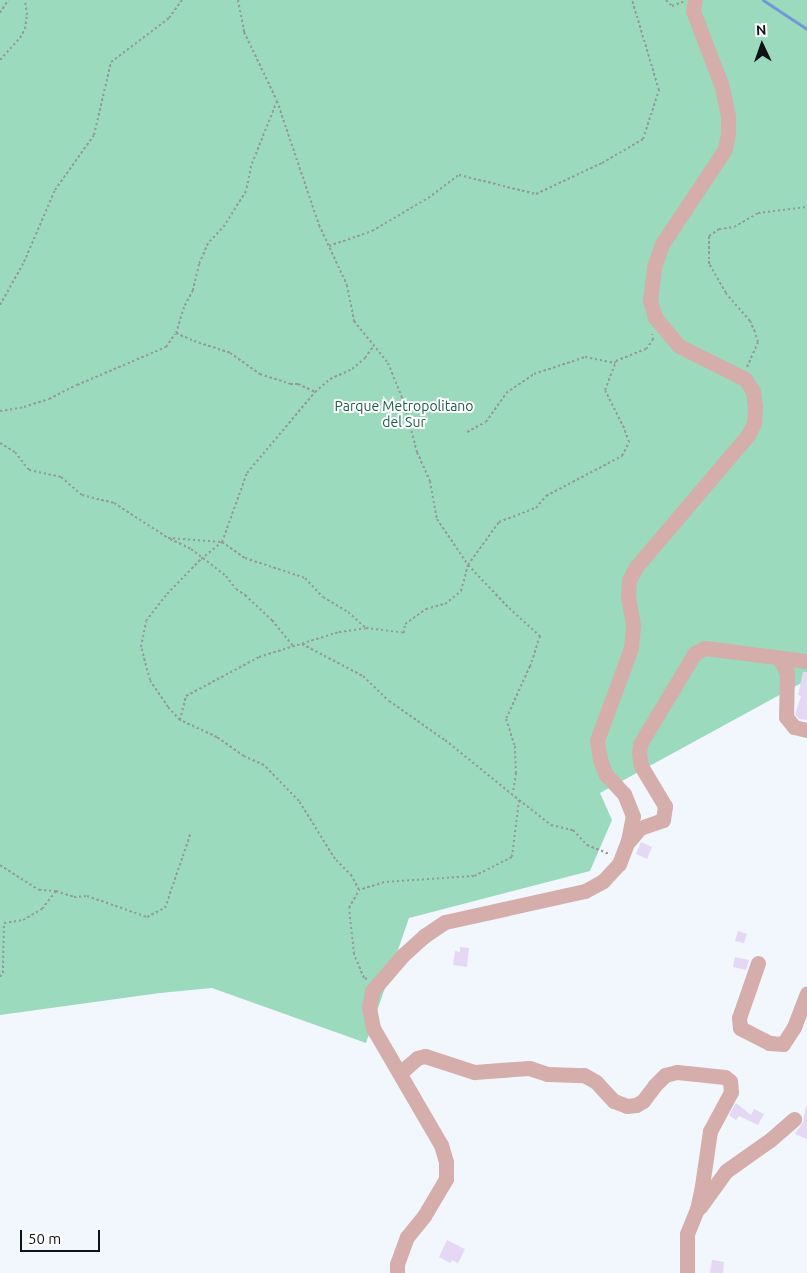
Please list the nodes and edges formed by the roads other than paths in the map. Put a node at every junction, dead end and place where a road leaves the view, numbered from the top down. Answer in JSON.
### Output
{"nodes":[{"id":1,"x":695,"y":0,"type":"edge"},
{"id":2,"x":779,"y":658,"type":"junction"},
{"id":3,"x":807,"y":661,"type":"edge"},
{"id":4,"x":807,"y":730,"type":"edge"},
{"id":5,"x":628,"y":841,"type":"junction"},
{"id":6,"x":758,"y":963,"type":"dead end"},
{"id":7,"x":807,"y":993,"type":"edge"},
{"id":8,"x":400,"y":1073,"type":"junction"},
{"id":9,"x":794,"y":1119,"type":"dead end"},
{"id":10,"x":689,"y":1223,"type":"junction"},
{"id":11,"x":397,"y":1273,"type":"edge"},
{"id":12,"x":686,"y":1273,"type":"edge"}],
"edges":[{"from":1,"to":5,"type":"street"},
{"from":2,"to":3,"type":"street"},
{"from":2,"to":4,"type":"street"},
{"from":2,"to":5,"type":"street"},
{"from":5,"to":8,"type":"street"},
{"from":6,"to":7,"type":"street"},
{"from":8,"to":10,"type":"street"},
{"from":8,"to":11,"type":"street"},
{"from":9,"to":10,"type":"street"},
{"from":10,"to":12,"type":"street"}]}
